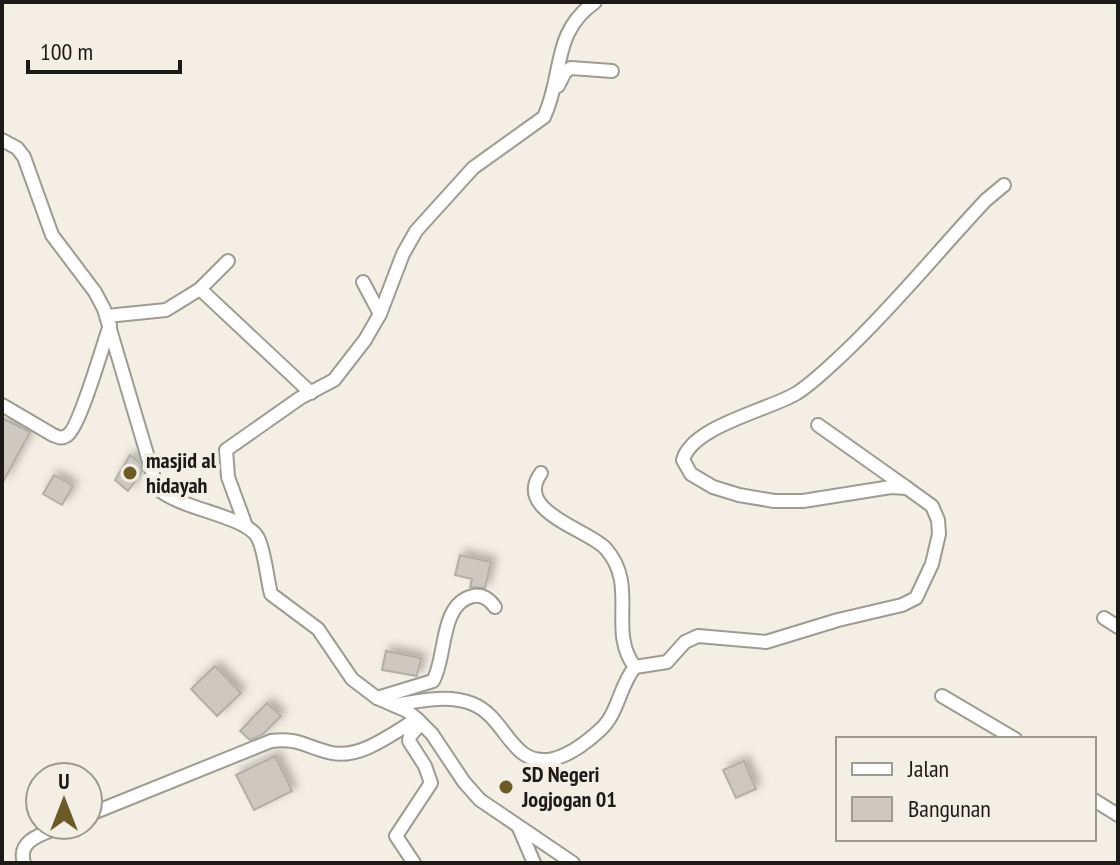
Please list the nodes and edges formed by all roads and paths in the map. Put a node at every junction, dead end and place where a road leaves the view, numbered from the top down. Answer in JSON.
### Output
{"nodes":[{"id":1,"x":595,"y":2,"type":"edge"},
{"id":2,"x":612,"y":71,"type":"dead end"},
{"id":3,"x":552,"y":90,"type":"junction"},
{"id":4,"x":2,"y":140,"type":"edge"},
{"id":5,"x":1004,"y":185,"type":"dead end"},
{"id":6,"x":228,"y":261,"type":"dead end"},
{"id":7,"x":363,"y":282,"type":"dead end"},
{"id":8,"x":200,"y":289,"type":"junction"},
{"id":9,"x":380,"y":314,"type":"junction"},
{"id":10,"x":109,"y":321,"type":"junction"},
{"id":11,"x":311,"y":393,"type":"junction"},
{"id":12,"x":2,"y":405,"type":"edge"},
{"id":13,"x":818,"y":425,"type":"dead end"},
{"id":14,"x":541,"y":473,"type":"dead end"},
{"id":15,"x":907,"y":488,"type":"junction"},
{"id":16,"x":246,"y":526,"type":"junction"},
{"id":17,"x":495,"y":607,"type":"dead end"},
{"id":18,"x":1104,"y":618,"type":"dead end"},
{"id":19,"x":1118,"y":627,"type":"edge"},
{"id":20,"x":635,"y":667,"type":"junction"},
{"id":21,"x":942,"y":696,"type":"dead end"},
{"id":22,"x":377,"y":698,"type":"junction"},
{"id":23,"x":394,"y":705,"type":"junction"},
{"id":24,"x":419,"y":721,"type":"junction"},
{"id":25,"x":1012,"y":737,"type":"edge"},
{"id":26,"x":1096,"y":801,"type":"edge"},
{"id":27,"x":104,"y":809,"type":"edge"},
{"id":28,"x":1118,"y":815,"type":"edge"},
{"id":29,"x":518,"y":825,"type":"junction"},
{"id":30,"x":28,"y":841,"type":"edge"},
{"id":31,"x":24,"y":863,"type":"edge"},
{"id":32,"x":414,"y":863,"type":"edge"},
{"id":33,"x":534,"y":863,"type":"edge"},
{"id":34,"x":573,"y":863,"type":"edge"}],
"edges":[{"from":1,"to":3,"type":"street"},
{"from":2,"to":3,"type":"street"},
{"from":3,"to":9,"type":"street"},
{"from":4,"to":10,"type":"street"},
{"from":5,"to":15,"type":"street"},
{"from":6,"to":8,"type":"street"},
{"from":7,"to":9,"type":"street"},
{"from":8,"to":10,"type":"street"},
{"from":8,"to":11,"type":"street"},
{"from":9,"to":11,"type":"street"},
{"from":10,"to":12,"type":"street"},
{"from":10,"to":16,"type":"street"},
{"from":11,"to":16,"type":"street"},
{"from":13,"to":15,"type":"street"},
{"from":14,"to":20,"type":"street"},
{"from":15,"to":20,"type":"street"},
{"from":16,"to":22,"type":"street"},
{"from":17,"to":22,"type":"street"},
{"from":18,"to":19,"type":"street"},
{"from":20,"to":23,"type":"street"},
{"from":21,"to":25,"type":"street"},
{"from":22,"to":23,"type":"street"},
{"from":23,"to":24,"type":"street"},
{"from":24,"to":27,"type":"street"},
{"from":24,"to":29,"type":"street"},
{"from":24,"to":32,"type":"street"},
{"from":26,"to":28,"type":"street"},
{"from":29,"to":33,"type":"street"},
{"from":29,"to":34,"type":"street"},
{"from":30,"to":31,"type":"street"}]}
